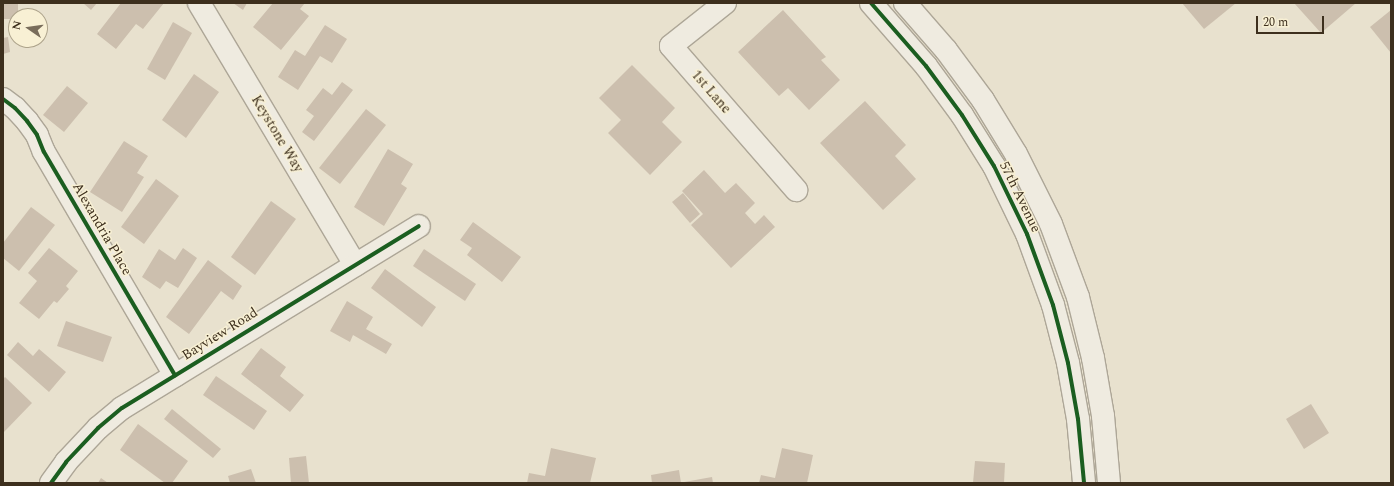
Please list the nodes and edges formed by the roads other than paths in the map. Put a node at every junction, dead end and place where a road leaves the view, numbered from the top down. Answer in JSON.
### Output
{"nodes":[{"id":1,"x":199,"y":3,"type":"edge"},
{"id":2,"x":725,"y":3,"type":"edge"},
{"id":3,"x":871,"y":3,"type":"edge"},
{"id":4,"x":905,"y":3,"type":"edge"},
{"id":5,"x":3,"y":99,"type":"edge"},
{"id":6,"x":796,"y":190,"type":"dead end"},
{"id":7,"x":419,"y":226,"type":"dead end"},
{"id":8,"x":354,"y":265,"type":"junction"},
{"id":9,"x":175,"y":375,"type":"junction"},
{"id":10,"x":51,"y":483,"type":"edge"},
{"id":11,"x":1084,"y":483,"type":"edge"},
{"id":12,"x":1109,"y":483,"type":"edge"}],
"edges":[{"from":1,"to":8,"type":"street","name":"Keystone Way"},
{"from":2,"to":6,"type":"street","name":"1st Lane"},
{"from":3,"to":11,"type":"street","name":"57th Avenue"},
{"from":4,"to":12,"type":"street","name":"57th Avenue"},
{"from":5,"to":9,"type":"street","name":"Alexandria Place"},
{"from":7,"to":8,"type":"street","name":"Bayview Road"},
{"from":8,"to":9,"type":"street","name":"Bayview Road"},
{"from":9,"to":10,"type":"street","name":"Bayview Road"}]}
